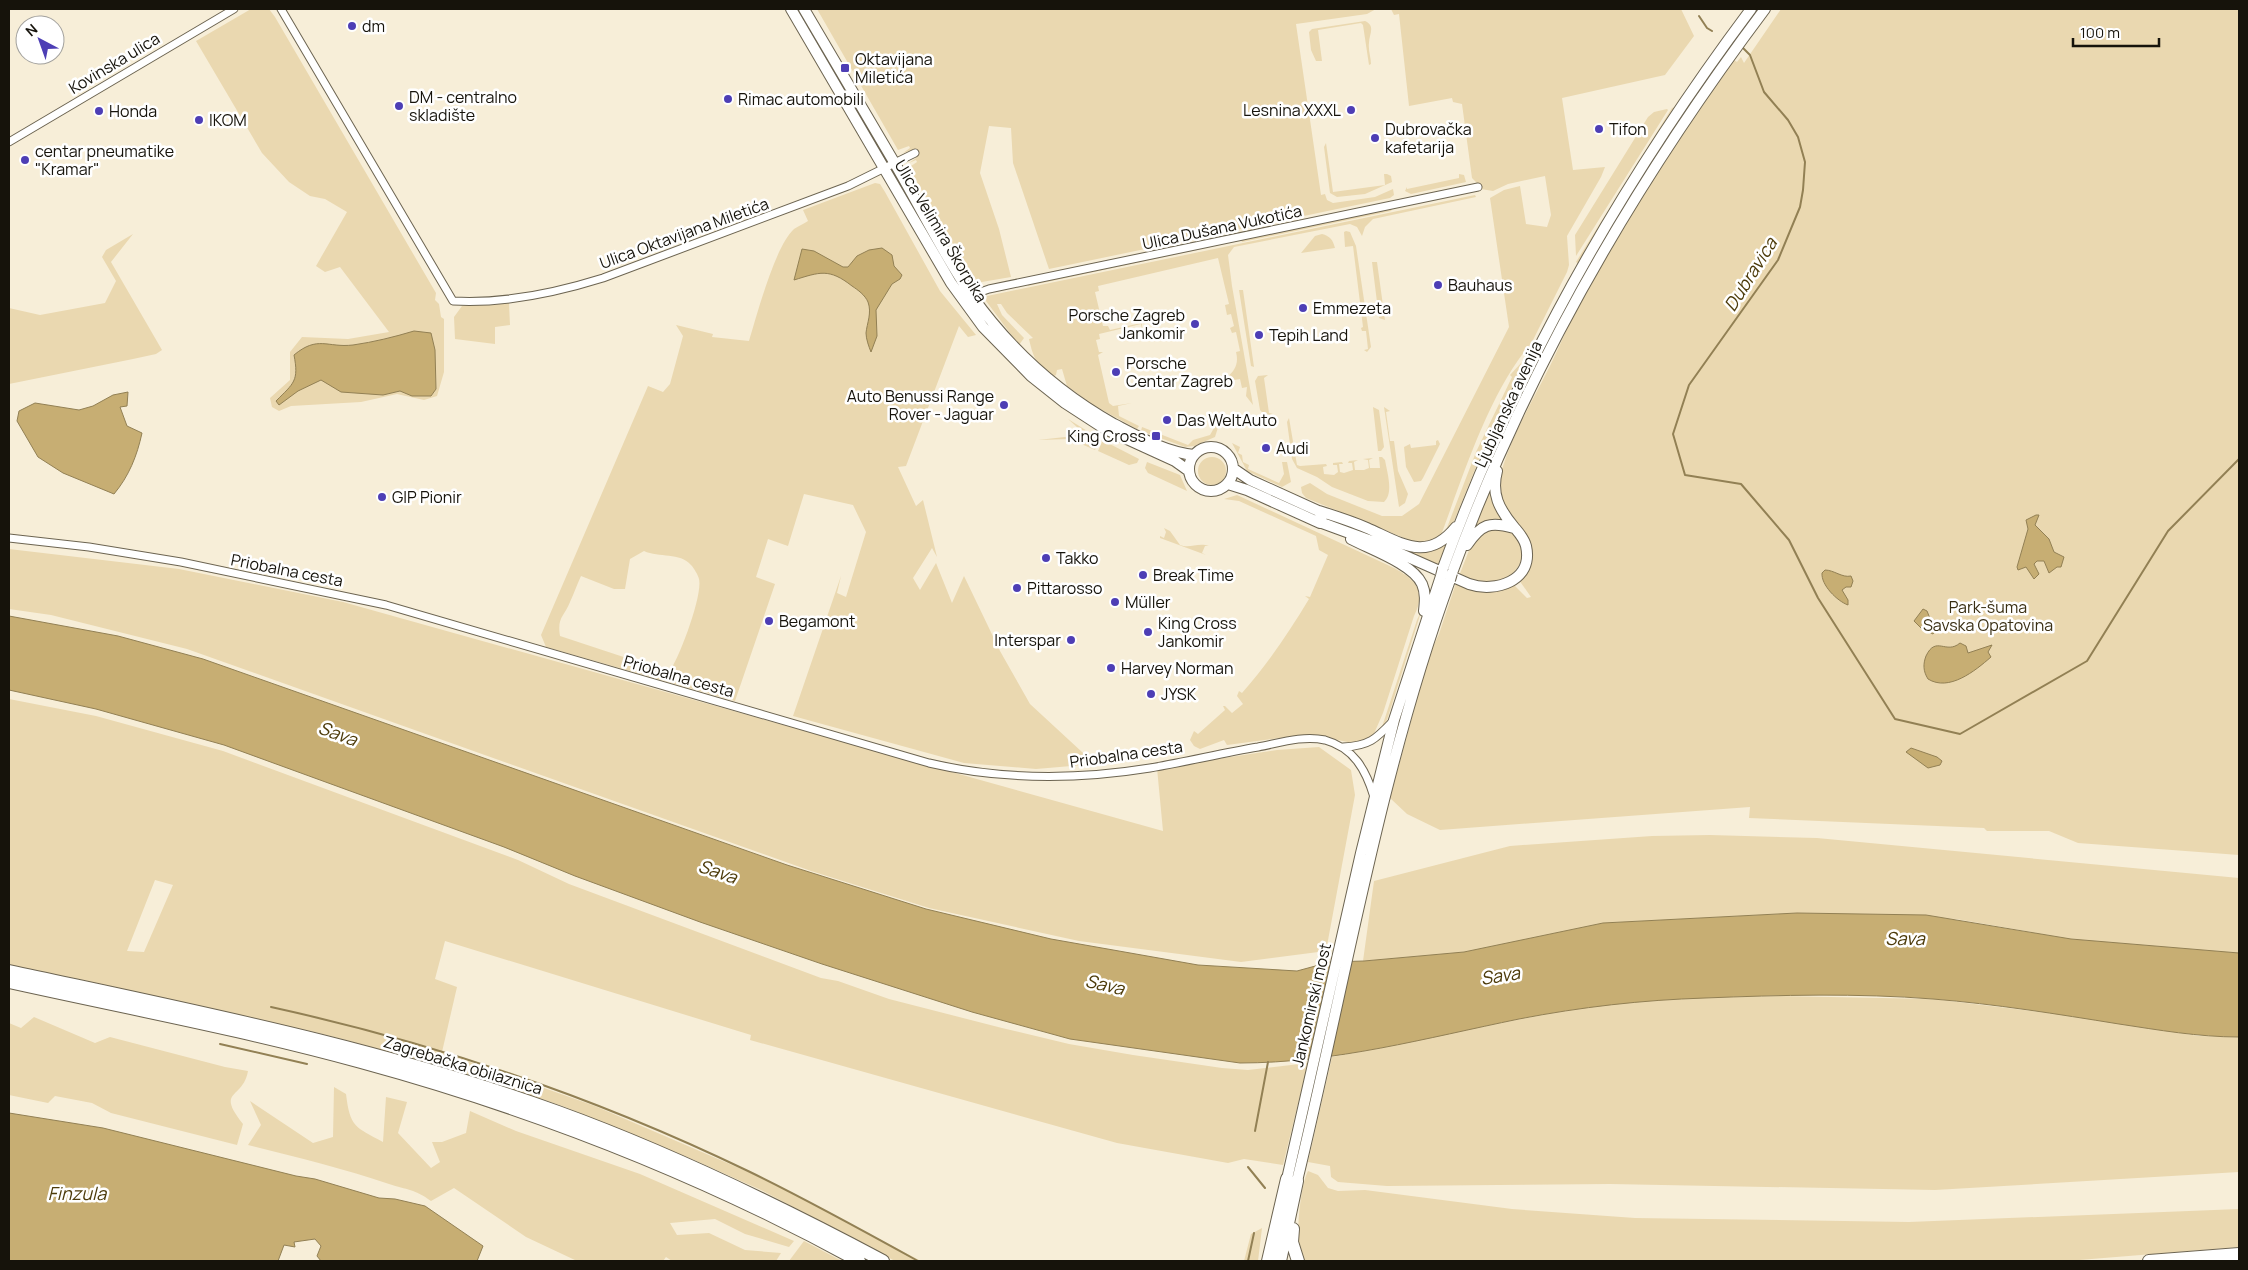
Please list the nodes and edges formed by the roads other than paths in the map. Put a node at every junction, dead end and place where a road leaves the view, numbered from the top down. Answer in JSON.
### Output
{"nodes":[{"id":1,"x":234,"y":9,"type":"edge"},
{"id":2,"x":281,"y":9,"type":"edge"},
{"id":3,"x":791,"y":9,"type":"edge"},
{"id":4,"x":804,"y":9,"type":"edge"},
{"id":5,"x":1751,"y":9,"type":"edge"},
{"id":6,"x":1765,"y":9,"type":"edge"},
{"id":7,"x":9,"y":142,"type":"edge"},
{"id":8,"x":915,"y":154,"type":"dead end"},
{"id":9,"x":890,"y":166,"type":"junction"},
{"id":10,"x":1478,"y":187,"type":"dead end"},
{"id":11,"x":972,"y":295,"type":"junction"},
{"id":12,"x":1504,"y":443,"type":"junction"},
{"id":13,"x":1194,"y":455,"type":"junction"},
{"id":14,"x":1234,"y":469,"type":"junction"},
{"id":15,"x":1189,"y":471,"type":"junction"},
{"id":16,"x":1228,"y":484,"type":"junction"},
{"id":17,"x":1317,"y":516,"type":"junction"},
{"id":18,"x":1461,"y":520,"type":"junction"},
{"id":19,"x":1514,"y":528,"type":"junction"},
{"id":20,"x":9,"y":538,"type":"edge"},
{"id":21,"x":1458,"y":557,"type":"junction"},
{"id":22,"x":1446,"y":574,"type":"junction"},
{"id":23,"x":1423,"y":629,"type":"junction"},
{"id":24,"x":1394,"y":720,"type":"junction"},
{"id":25,"x":1343,"y":747,"type":"junction"},
{"id":26,"x":1374,"y":797,"type":"junction"},
{"id":27,"x":1366,"y":854,"type":"junction"},
{"id":28,"x":9,"y":971,"type":"edge"},
{"id":29,"x":9,"y":982,"type":"edge"},
{"id":30,"x":1293,"y":1183,"type":"junction"},
{"id":31,"x":2239,"y":1254,"type":"edge"},
{"id":32,"x":859,"y":1261,"type":"edge"},
{"id":33,"x":883,"y":1261,"type":"edge"},
{"id":34,"x":1268,"y":1261,"type":"edge"},
{"id":35,"x":1280,"y":1261,"type":"edge"},
{"id":36,"x":1298,"y":1261,"type":"edge"},
{"id":37,"x":2149,"y":1261,"type":"edge"}],
"edges":[{"from":1,"to":7,"type":"street","name":"Kovinska ulica"},
{"from":2,"to":9,"type":"street","name":"Ulica Oktavijana Miletića"},
{"from":3,"to":9,"type":"main road","name":"Ulica Velimira Škorpika"},
{"from":4,"to":9,"type":"main road","name":"Ulica Velimira Škorpika"},
{"from":5,"to":18,"type":"main road","name":"Ljubljanska avenija"},
{"from":6,"to":12,"type":"main road","name":"Ljubljanska avenija"},
{"from":8,"to":9,"type":"street","name":"Ulica Oktavijana Miletića"},
{"from":9,"to":11,"type":"main road","name":"Ulica Velimira Škorpika"},
{"from":9,"to":15,"type":"main road","name":"Ulica Velimira Škorpika"},
{"from":10,"to":11,"type":"street","name":"Ulica Dušana Vukotića"},
{"from":11,"to":13,"type":"main road","name":"Ulica Velimira Škorpika"},
{"from":12,"to":19,"type":"main road"},
{"from":12,"to":21,"type":"main road","name":"Ljubljanska avenija"},
{"from":13,"to":14,"type":"main road"},
{"from":13,"to":15,"type":"main road"},
{"from":14,"to":16,"type":"main road"},
{"from":14,"to":17,"type":"main road"},
{"from":15,"to":16,"type":"main road"},
{"from":16,"to":17,"type":"main road"},
{"from":17,"to":18,"type":"main road"},
{"from":17,"to":19,"type":"main road"},
{"from":17,"to":23,"type":"main road"},
{"from":18,"to":22,"type":"main road","name":"Ljubljanska avenija"},
{"from":19,"to":21,"type":"main road"},
{"from":20,"to":25,"type":"street","name":"Priobalna cesta"},
{"from":21,"to":22,"type":"main road","name":"Ljubljanska avenija"},
{"from":22,"to":23,"type":"main road","name":"Ljubljanska avenija"},
{"from":22,"to":27,"type":"main road","name":"Ljubljanska avenija"},
{"from":23,"to":24,"type":"main road","name":"Ljubljanska avenija"},
{"from":24,"to":25,"type":"street","name":"Priobalna cesta"},
{"from":24,"to":26,"type":"main road","name":"Ljubljanska avenija"},
{"from":25,"to":26,"type":"street","name":"Priobalna cesta"},
{"from":26,"to":27,"type":"main road","name":"Ljubljanska avenija"},
{"from":27,"to":30,"type":"main road","name":"Jankomirski most"},
{"from":28,"to":33,"type":"highway","name":"Zagrebačka obilaznica"},
{"from":29,"to":32,"type":"highway","name":"Zagrebačka obilaznica"},
{"from":30,"to":34,"type":"highway"},
{"from":30,"to":35,"type":"highway"},
{"from":30,"to":36,"type":"highway"},
{"from":31,"to":37,"type":"highway"}]}
